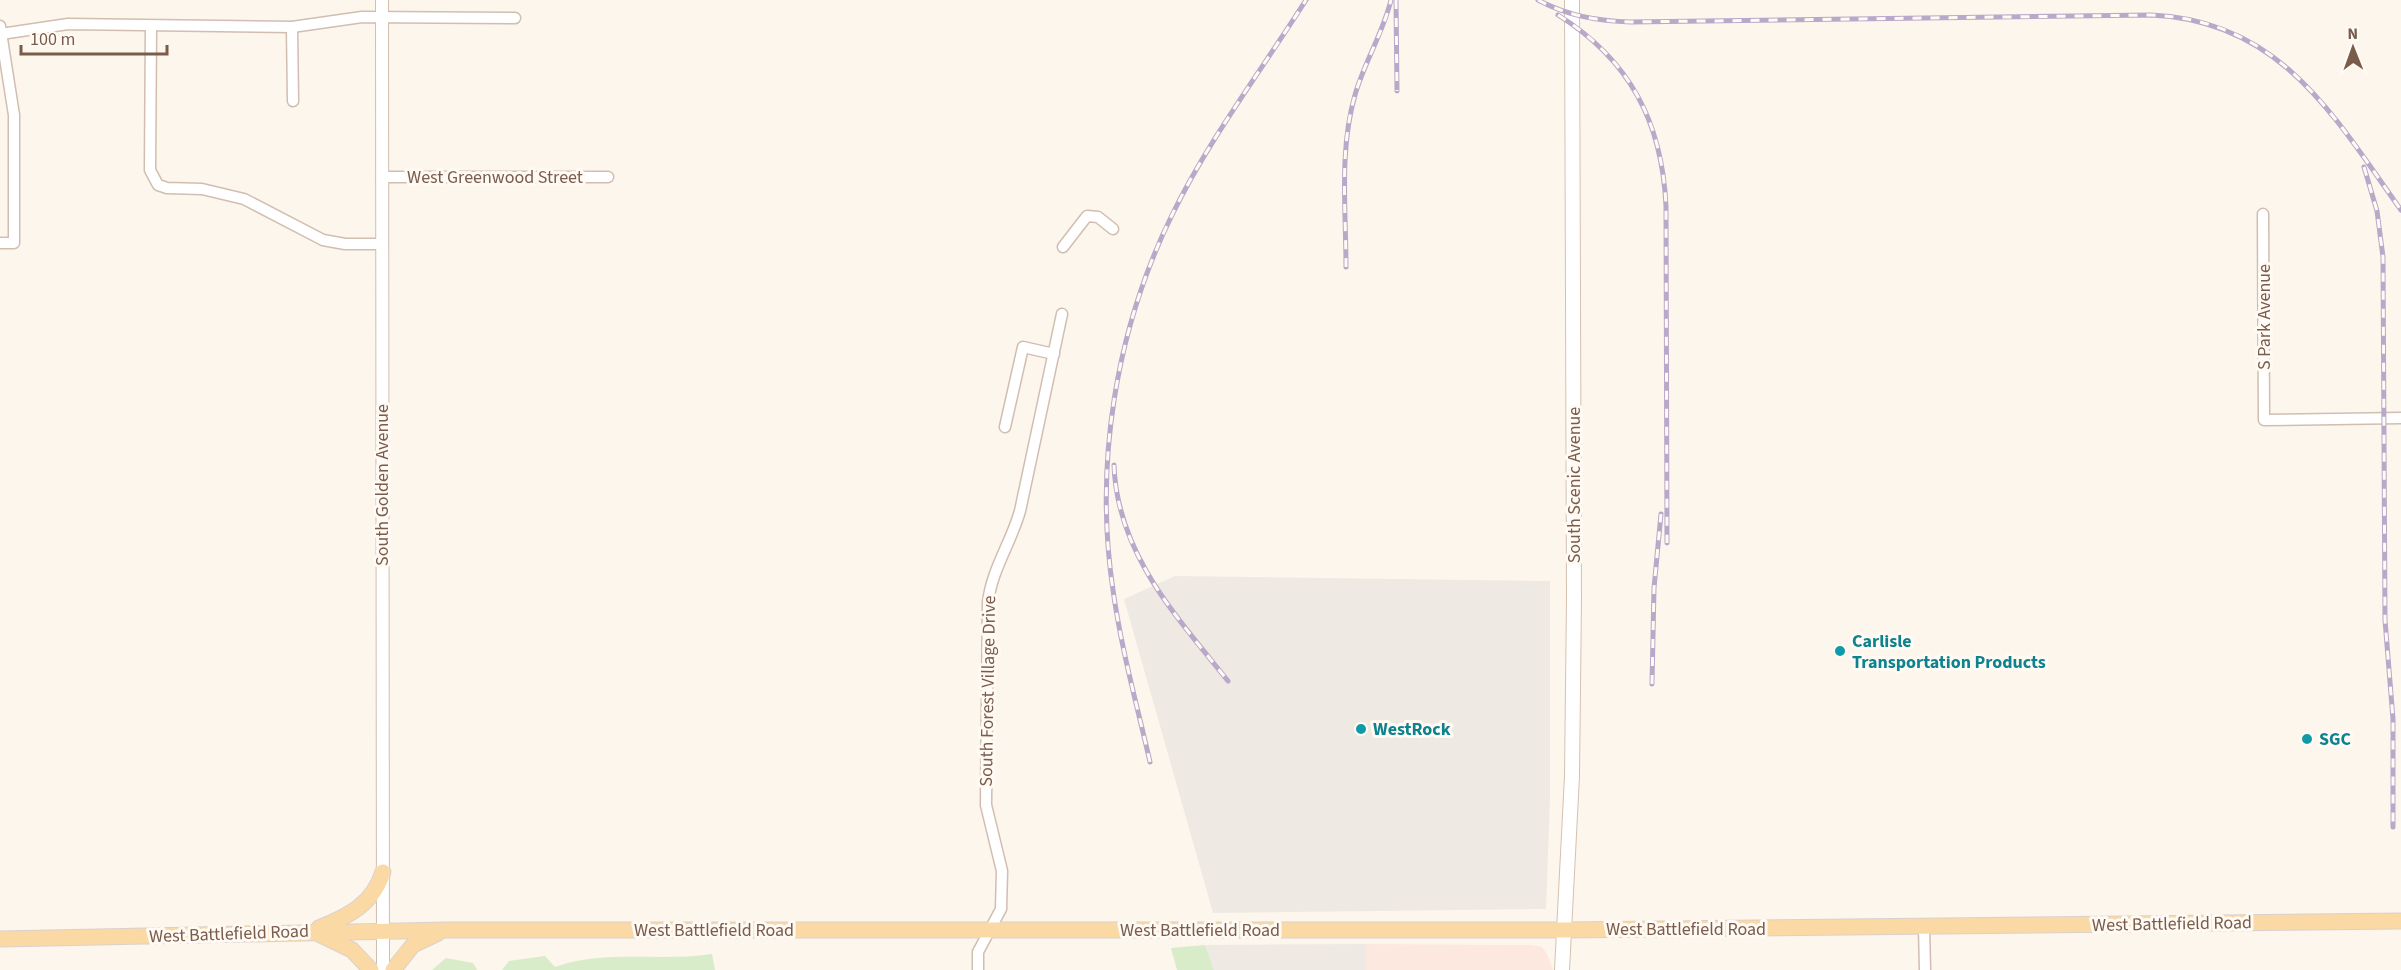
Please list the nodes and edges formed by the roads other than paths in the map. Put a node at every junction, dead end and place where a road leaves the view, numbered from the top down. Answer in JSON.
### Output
{"nodes":[{"id":1,"x":382,"y":0,"type":"edge"},
{"id":2,"x":1572,"y":0,"type":"edge"},
{"id":3,"x":381,"y":17,"type":"junction"},
{"id":4,"x":515,"y":18,"type":"dead end"},
{"id":5,"x":152,"y":26,"type":"junction"},
{"id":6,"x":292,"y":27,"type":"junction"},
{"id":7,"x":1,"y":30,"type":"edge"},
{"id":8,"x":293,"y":101,"type":"dead end"},
{"id":9,"x":382,"y":177,"type":"junction"},
{"id":10,"x":608,"y":177,"type":"dead end"},
{"id":11,"x":2263,"y":214,"type":"dead end"},
{"id":12,"x":1113,"y":229,"type":"dead end"},
{"id":13,"x":0,"y":243,"type":"edge"},
{"id":14,"x":381,"y":244,"type":"junction"},
{"id":15,"x":1063,"y":247,"type":"dead end"},
{"id":16,"x":1062,"y":314,"type":"dead end"},
{"id":17,"x":1054,"y":354,"type":"junction"},
{"id":18,"x":2401,"y":418,"type":"edge"},
{"id":19,"x":1005,"y":427,"type":"dead end"},
{"id":20,"x":383,"y":872,"type":"junction"},
{"id":21,"x":2401,"y":921,"type":"edge"},
{"id":22,"x":1924,"y":927,"type":"junction"},
{"id":23,"x":448,"y":930,"type":"junction"},
{"id":24,"x":990,"y":930,"type":"junction"},
{"id":25,"x":1564,"y":930,"type":"junction"},
{"id":26,"x":311,"y":931,"type":"junction"},
{"id":27,"x":384,"y":931,"type":"junction"},
{"id":28,"x":0,"y":939,"type":"edge"},
{"id":29,"x":371,"y":970,"type":"edge"},
{"id":30,"x":383,"y":970,"type":"edge"},
{"id":31,"x":393,"y":970,"type":"edge"},
{"id":32,"x":978,"y":970,"type":"edge"},
{"id":33,"x":1562,"y":970,"type":"edge"},
{"id":34,"x":1925,"y":970,"type":"edge"}],
"edges":[{"from":1,"to":3,"type":"street","name":"South Golden Avenue"},
{"from":2,"to":25,"type":"main road","name":"South Scenic Avenue"},
{"from":3,"to":4,"type":"street"},
{"from":3,"to":6,"type":"street"},
{"from":3,"to":9,"type":"street","name":"South Golden Avenue"},
{"from":5,"to":6,"type":"street"},
{"from":5,"to":7,"type":"street"},
{"from":5,"to":14,"type":"street"},
{"from":6,"to":8,"type":"street"},
{"from":7,"to":13,"type":"street"},
{"from":9,"to":10,"type":"street","name":"West Greenwood Street"},
{"from":9,"to":14,"type":"street","name":"South Golden Avenue"},
{"from":11,"to":18,"type":"street","name":"S Park Avenue"},
{"from":12,"to":15,"type":"street"},
{"from":14,"to":20,"type":"street","name":"South Golden Avenue"},
{"from":16,"to":17,"type":"street","name":"South Forest Village Drive"},
{"from":17,"to":19,"type":"street"},
{"from":17,"to":24,"type":"street","name":"South Forest Village Drive"},
{"from":20,"to":26,"type":"main road"},
{"from":20,"to":27,"type":"street","name":"South Golden Avenue"},
{"from":21,"to":22,"type":"main road","name":"West Battlefield Road"},
{"from":22,"to":25,"type":"main road","name":"West Battlefield Road"},
{"from":22,"to":34,"type":"street"},
{"from":23,"to":24,"type":"main road","name":"West Battlefield Road"},
{"from":23,"to":27,"type":"main road","name":"West Battlefield Road"},
{"from":23,"to":31,"type":"main road"},
{"from":24,"to":25,"type":"main road","name":"West Battlefield Road"},
{"from":24,"to":32,"type":"street","name":"South Forest Village Drive"},
{"from":25,"to":33,"type":"main road","name":"South Scenic Avenue"},
{"from":26,"to":27,"type":"main road","name":"West Battlefield Road"},
{"from":26,"to":28,"type":"main road","name":"West Battlefield Road"},
{"from":26,"to":29,"type":"main road"},
{"from":27,"to":30,"type":"street","name":"South Golden Avenue"}]}
